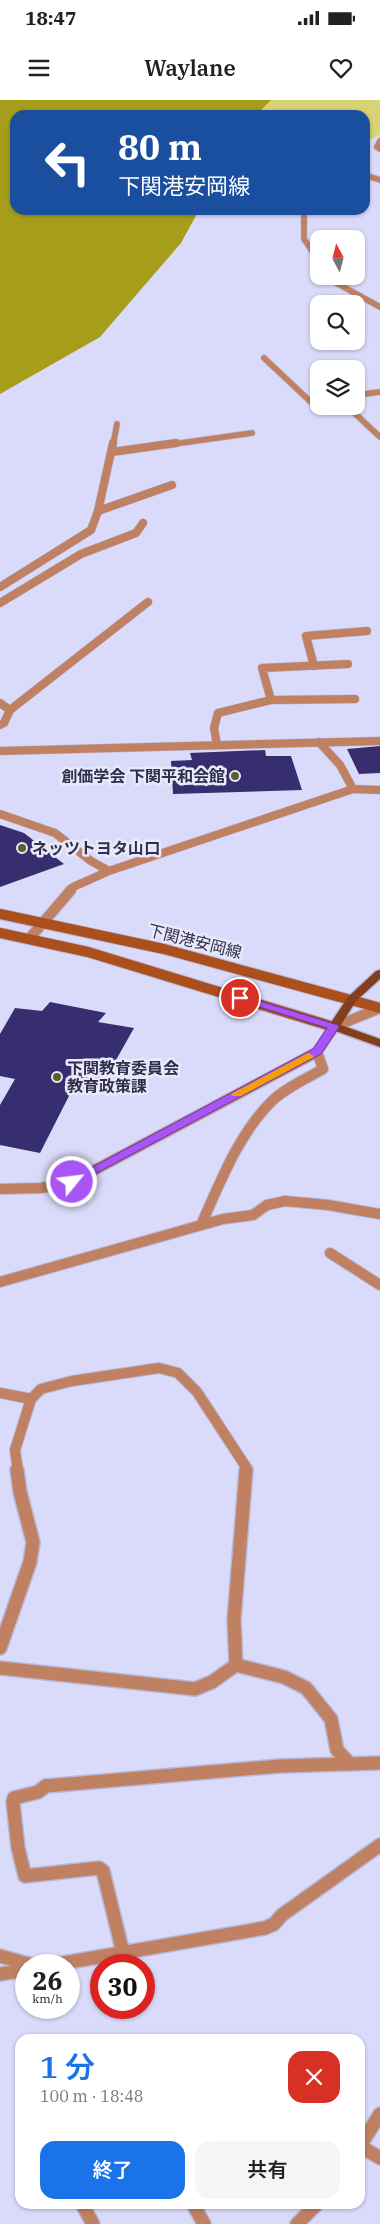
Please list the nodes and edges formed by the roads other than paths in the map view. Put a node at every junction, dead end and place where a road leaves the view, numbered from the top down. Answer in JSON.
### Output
{"nodes":[{"id":1,"x":380,"y":141,"type":"edge"},
{"id":2,"x":380,"y":149,"type":"edge"},
{"id":3,"x":304,"y":215,"type":"edge"},
{"id":4,"x":310,"y":248,"type":"edge"},
{"id":5,"x":340,"y":285,"type":"edge"},
{"id":6,"x":380,"y":306,"type":"edge"},
{"id":7,"x":264,"y":358,"type":"dead end"},
{"id":8,"x":380,"y":392,"type":"edge"},
{"id":9,"x":365,"y":394,"type":"edge"},
{"id":10,"x":310,"y":401,"type":"edge"},
{"id":11,"x":357,"y":415,"type":"edge"},
{"id":12,"x":117,"y":424,"type":"dead end"},
{"id":13,"x":252,"y":433,"type":"dead end"},
{"id":14,"x":380,"y":437,"type":"edge"},
{"id":15,"x":112,"y":452,"type":"junction"},
{"id":16,"x":172,"y":485,"type":"dead end"},
{"id":17,"x":98,"y":511,"type":"junction"},
{"id":18,"x":143,"y":523,"type":"dead end"},
{"id":19,"x":0,"y":587,"type":"edge"},
{"id":20,"x":148,"y":602,"type":"dead end"},
{"id":21,"x":0,"y":603,"type":"edge"},
{"id":22,"x":367,"y":631,"type":"dead end"},
{"id":23,"x":348,"y":664,"type":"dead end"},
{"id":24,"x":314,"y":666,"type":"junction"},
{"id":25,"x":355,"y":699,"type":"dead end"},
{"id":26,"x":271,"y":700,"type":"junction"},
{"id":27,"x":0,"y":703,"type":"edge"},
{"id":28,"x":10,"y":710,"type":"junction"},
{"id":29,"x":0,"y":725,"type":"edge"},
{"id":30,"x":380,"y":740,"type":"edge"},
{"id":31,"x":319,"y":742,"type":"junction"},
{"id":32,"x":217,"y":744,"type":"junction"},
{"id":33,"x":0,"y":751,"type":"edge"},
{"id":34,"x":353,"y":789,"type":"junction"},
{"id":35,"x":380,"y":790,"type":"edge"},
{"id":36,"x":0,"y":814,"type":"edge"},
{"id":37,"x":109,"y":871,"type":"junction"},
{"id":38,"x":0,"y":914,"type":"edge"},
{"id":39,"x":44,"y":922,"type":"junction"},
{"id":40,"x":0,"y":933,"type":"edge"},
{"id":41,"x":29,"y":939,"type":"junction"},
{"id":42,"x":380,"y":973,"type":"edge"},
{"id":43,"x":352,"y":998,"type":"junction"},
{"id":44,"x":380,"y":1008,"type":"edge"},
{"id":45,"x":334,"y":1027,"type":"junction"},
{"id":46,"x":380,"y":1043,"type":"edge"},
{"id":47,"x":317,"y":1052,"type":"junction"},
{"id":48,"x":0,"y":1189,"type":"edge"},
{"id":49,"x":380,"y":1214,"type":"edge"},
{"id":50,"x":201,"y":1225,"type":"junction"},
{"id":51,"x":330,"y":1253,"type":"dead end"},
{"id":52,"x":0,"y":1282,"type":"edge"},
{"id":53,"x":380,"y":1285,"type":"edge"},
{"id":54,"x":0,"y":1393,"type":"edge"},
{"id":55,"x":31,"y":1399,"type":"junction"},
{"id":56,"x":0,"y":1648,"type":"edge"},
{"id":57,"x":236,"y":1665,"type":"junction"},
{"id":58,"x":0,"y":1668,"type":"edge"},
{"id":59,"x":380,"y":1763,"type":"edge"},
{"id":60,"x":350,"y":1764,"type":"junction"},
{"id":61,"x":380,"y":1845,"type":"edge"},
{"id":62,"x":123,"y":1952,"type":"junction"},
{"id":63,"x":0,"y":1956,"type":"edge"},
{"id":64,"x":15,"y":1960,"type":"edge"},
{"id":65,"x":80,"y":1960,"type":"edge"},
{"id":66,"x":15,"y":1972,"type":"edge"},
{"id":67,"x":0,"y":1974,"type":"edge"},
{"id":68,"x":380,"y":2114,"type":"edge"},
{"id":69,"x":365,"y":2138,"type":"edge"},
{"id":70,"x":365,"y":2149,"type":"edge"},
{"id":71,"x":380,"y":2158,"type":"edge"},
{"id":72,"x":85,"y":2209,"type":"edge"},
{"id":73,"x":196,"y":2209,"type":"edge"},
{"id":74,"x":312,"y":2209,"type":"edge"},
{"id":75,"x":94,"y":2224,"type":"edge"},
{"id":76,"x":204,"y":2224,"type":"edge"},
{"id":77,"x":297,"y":2224,"type":"edge"}],
"edges":[{"from":1,"to":2,"type":"street"},
{"from":3,"to":4,"type":"street"},
{"from":5,"to":6,"type":"street"},
{"from":7,"to":10,"type":"street"},
{"from":8,"to":9,"type":"street"},
{"from":11,"to":14,"type":"street"},
{"from":12,"to":15,"type":"street"},
{"from":13,"to":15,"type":"street"},
{"from":15,"to":17,"type":"street"},
{"from":16,"to":17,"type":"street"},
{"from":17,"to":19,"type":"street"},
{"from":18,"to":21,"type":"street"},
{"from":20,"to":28,"type":"street"},
{"from":22,"to":24,"type":"street"},
{"from":23,"to":24,"type":"street"},
{"from":24,"to":26,"type":"street"},
{"from":25,"to":26,"type":"street"},
{"from":26,"to":32,"type":"street"},
{"from":27,"to":28,"type":"street"},
{"from":28,"to":29,"type":"street"},
{"from":30,"to":31,"type":"street"},
{"from":31,"to":32,"type":"street"},
{"from":31,"to":34,"type":"street"},
{"from":32,"to":33,"type":"street"},
{"from":34,"to":35,"type":"street"},
{"from":34,"to":37,"type":"street"},
{"from":36,"to":37,"type":"street"},
{"from":37,"to":39,"type":"street"},
{"from":38,"to":39,"type":"main road","name":"下関港安岡線"},
{"from":39,"to":41,"type":"street"},
{"from":39,"to":43,"type":"main road","name":"下関港安岡線"},
{"from":40,"to":41,"type":"main road"},
{"from":41,"to":45,"type":"main road"},
{"from":42,"to":43,"type":"main road"},
{"from":43,"to":44,"type":"main road","name":"下関港安岡線"},
{"from":43,"to":45,"type":"main road"},
{"from":44,"to":45,"type":"street"},
{"from":45,"to":46,"type":"main road"},
{"from":45,"to":47,"type":"street"},
{"from":47,"to":48,"type":"street"},
{"from":47,"to":50,"type":"street"},
{"from":49,"to":50,"type":"street"},
{"from":50,"to":52,"type":"street"},
{"from":51,"to":53,"type":"street"},
{"from":54,"to":55,"type":"street"},
{"from":55,"to":56,"type":"street"},
{"from":55,"to":57,"type":"street"},
{"from":57,"to":58,"type":"street"},
{"from":57,"to":60,"type":"street"},
{"from":59,"to":60,"type":"street"},
{"from":60,"to":62,"type":"street"},
{"from":61,"to":62,"type":"street"},
{"from":62,"to":65,"type":"street"},
{"from":63,"to":64,"type":"street"},
{"from":66,"to":67,"type":"street"},
{"from":68,"to":69,"type":"street"},
{"from":70,"to":71,"type":"street"},
{"from":72,"to":75,"type":"street"},
{"from":73,"to":76,"type":"street"},
{"from":74,"to":77,"type":"street"}]}
